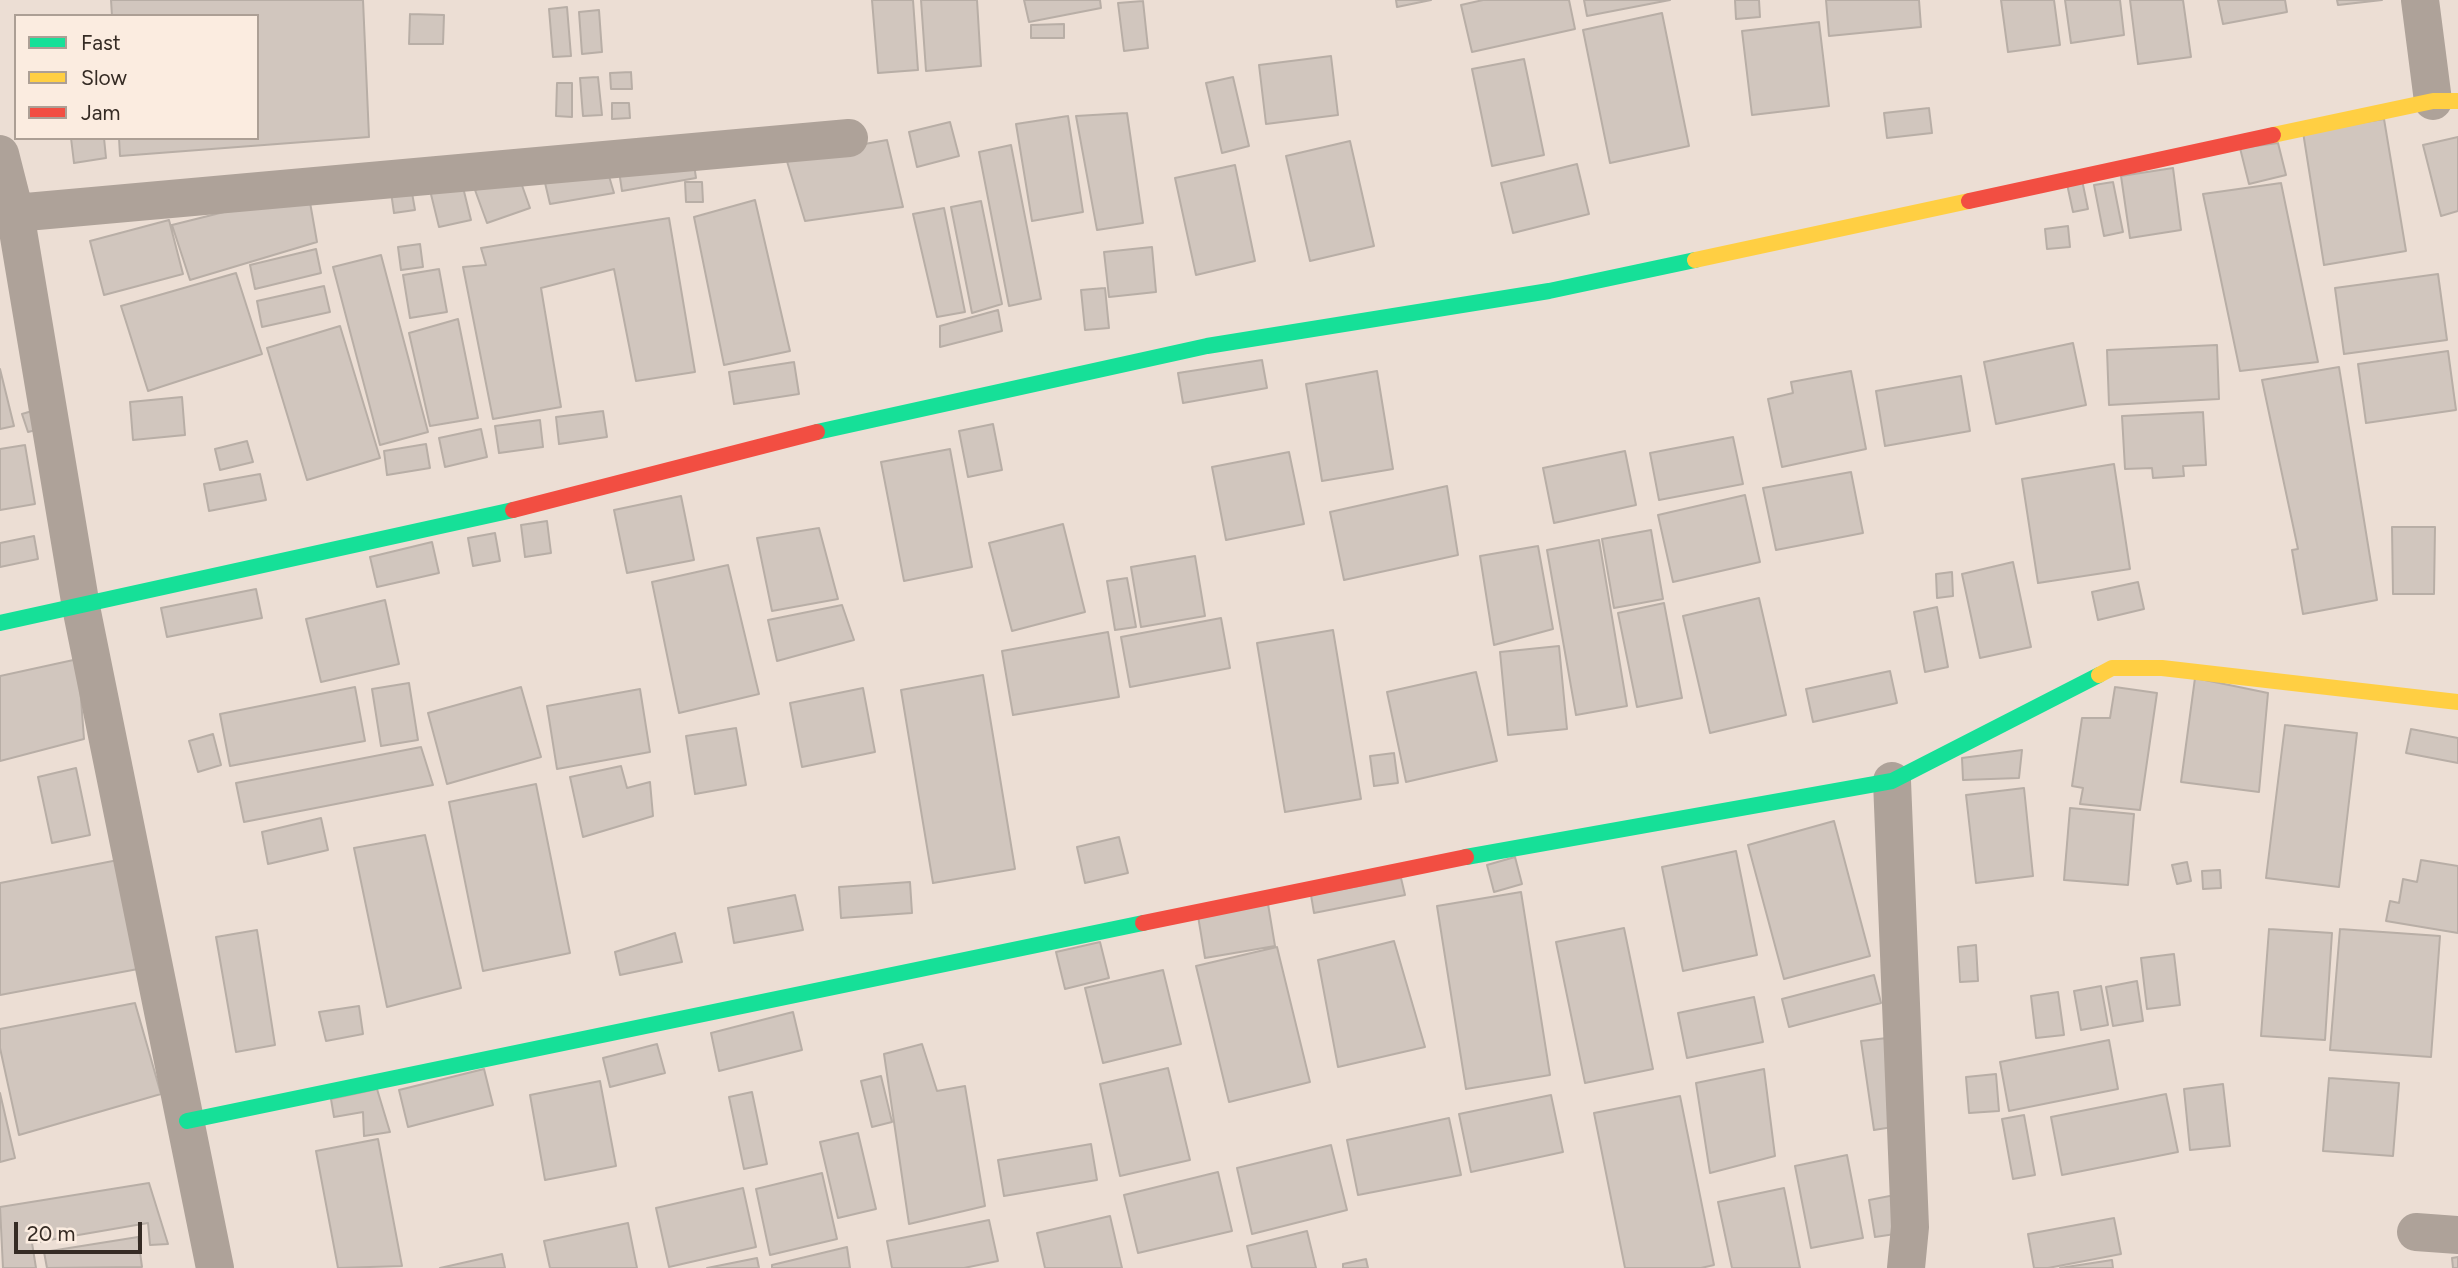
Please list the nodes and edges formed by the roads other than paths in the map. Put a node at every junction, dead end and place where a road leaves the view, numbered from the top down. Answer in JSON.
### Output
{"nodes":[{"id":1,"x":2420,"y":0,"type":"edge"},
{"id":2,"x":2446,"y":101,"type":"edge"},
{"id":3,"x":849,"y":138,"type":"dead end"},
{"id":4,"x":0,"y":154,"type":"edge"},
{"id":5,"x":15,"y":214,"type":"junction"},
{"id":6,"x":81,"y":607,"type":"junction"},
{"id":7,"x":0,"y":623,"type":"edge"},
{"id":8,"x":2458,"y":702,"type":"edge"},
{"id":9,"x":1892,"y":781,"type":"junction"},
{"id":10,"x":187,"y":1121,"type":"junction"},
{"id":11,"x":2416,"y":1232,"type":"dead end"},
{"id":12,"x":2458,"y":1235,"type":"edge"},
{"id":13,"x":215,"y":1268,"type":"edge"},
{"id":14,"x":1906,"y":1268,"type":"edge"}],
"edges":[{"from":1,"to":2,"type":"street"},
{"from":2,"to":6,"type":"street"},
{"from":3,"to":5,"type":"street"},
{"from":4,"to":5,"type":"street"},
{"from":5,"to":6,"type":"street"},
{"from":6,"to":7,"type":"street"},
{"from":6,"to":10,"type":"street"},
{"from":8,"to":9,"type":"street"},
{"from":9,"to":10,"type":"street"},
{"from":9,"to":14,"type":"street"},
{"from":10,"to":13,"type":"street"},
{"from":11,"to":12,"type":"street"}]}
